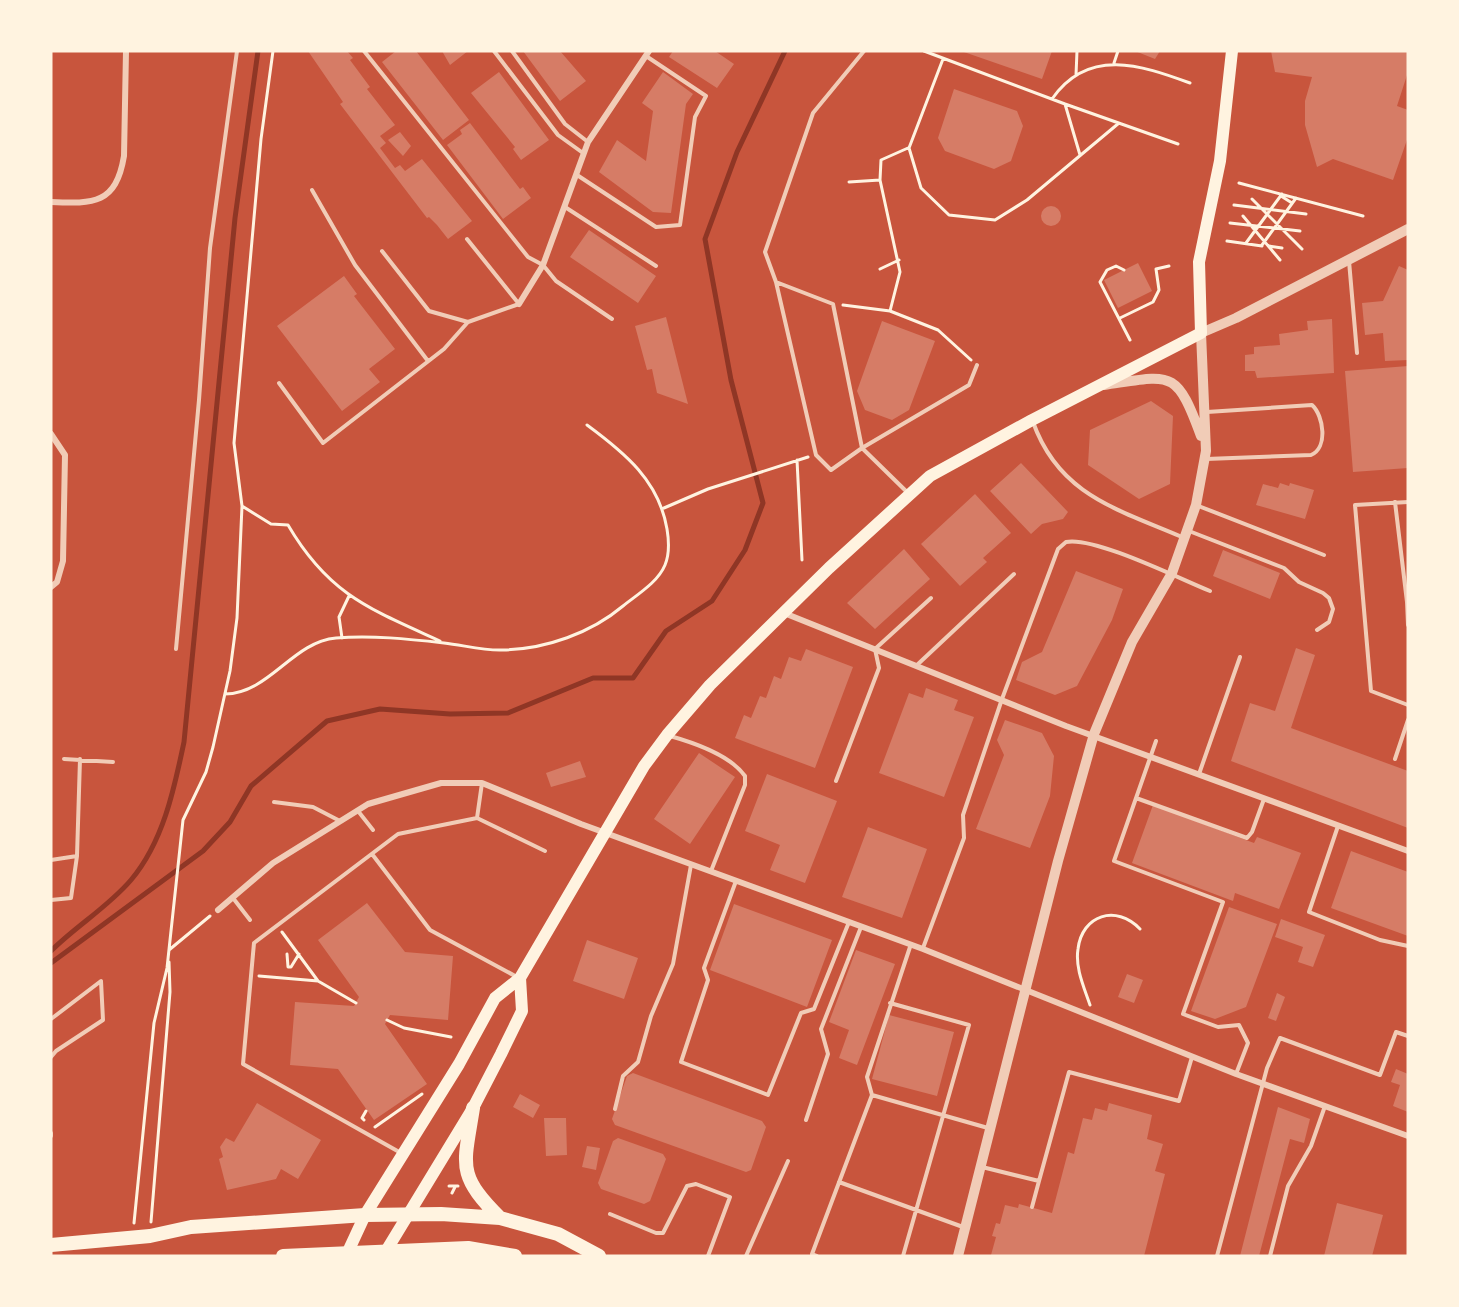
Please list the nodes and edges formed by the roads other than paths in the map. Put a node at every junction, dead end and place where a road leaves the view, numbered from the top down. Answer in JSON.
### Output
{"nodes":[{"id":1,"x":126,"y":51,"type":"edge"},
{"id":2,"x":237,"y":51,"type":"edge"},
{"id":3,"x":364,"y":51,"type":"edge"},
{"id":4,"x":494,"y":51,"type":"edge"},
{"id":5,"x":512,"y":51,"type":"edge"},
{"id":6,"x":864,"y":51,"type":"edge"},
{"id":7,"x":1232,"y":51,"type":"edge"},
{"id":8,"x":647,"y":53,"type":"edge"},
{"id":9,"x":588,"y":142,"type":"junction"},
{"id":10,"x":584,"y":154,"type":"junction"},
{"id":11,"x":577,"y":175,"type":"junction"},
{"id":12,"x":312,"y":190,"type":"dead end"},
{"id":13,"x":51,"y":202,"type":"edge"},
{"id":14,"x":565,"y":207,"type":"junction"},
{"id":15,"x":1408,"y":229,"type":"edge"},
{"id":16,"x":467,"y":239,"type":"dead end"},
{"id":17,"x":382,"y":251,"type":"dead end"},
{"id":18,"x":1349,"y":259,"type":"junction"},
{"id":19,"x":543,"y":266,"type":"junction"},
{"id":20,"x":656,"y":266,"type":"dead end"},
{"id":21,"x":776,"y":282,"type":"junction"},
{"id":22,"x":519,"y":303,"type":"junction"},
{"id":23,"x":612,"y":319,"type":"dead end"},
{"id":24,"x":468,"y":322,"type":"junction"},
{"id":25,"x":1201,"y":333,"type":"junction"},
{"id":26,"x":1357,"y":352,"type":"dead end"},
{"id":27,"x":428,"y":361,"type":"junction"},
{"id":28,"x":977,"y":365,"type":"road end"},
{"id":29,"x":279,"y":383,"type":"dead end"},
{"id":30,"x":1098,"y":386,"type":"junction"},
{"id":31,"x":1203,"y":412,"type":"junction"},
{"id":32,"x":1032,"y":420,"type":"junction"},
{"id":33,"x":51,"y":434,"type":"edge"},
{"id":34,"x":862,"y":448,"type":"junction"},
{"id":35,"x":1206,"y":455,"type":"junction"},
{"id":36,"x":909,"y":494,"type":"junction"},
{"id":37,"x":1395,"y":502,"type":"junction"},
{"id":38,"x":1408,"y":502,"type":"edge"},
{"id":39,"x":1196,"y":505,"type":"junction"},
{"id":40,"x":1187,"y":535,"type":"junction"},
{"id":41,"x":1324,"y":555,"type":"dead end"},
{"id":42,"x":1172,"y":573,"type":"junction"},
{"id":43,"x":1014,"y":574,"type":"dead end"},
{"id":44,"x":51,"y":587,"type":"edge"},
{"id":45,"x":1210,"y":591,"type":"dead end"},
{"id":46,"x":931,"y":598,"type":"dead end"},
{"id":47,"x":1407,"y":602,"type":"edge"},
{"id":48,"x":784,"y":613,"type":"junction"},
{"id":49,"x":1408,"y":625,"type":"edge"},
{"id":50,"x":1317,"y":630,"type":"dead end"},
{"id":51,"x":176,"y":649,"type":"dead end"},
{"id":52,"x":875,"y":649,"type":"junction"},
{"id":53,"x":1240,"y":657,"type":"dead end"},
{"id":54,"x":917,"y":666,"type":"junction"},
{"id":55,"x":1002,"y":699,"type":"junction"},
{"id":56,"x":1408,"y":705,"type":"edge"},
{"id":57,"x":1408,"y":720,"type":"edge"},
{"id":58,"x":1094,"y":734,"type":"junction"},
{"id":59,"x":667,"y":735,"type":"junction"},
{"id":60,"x":1156,"y":741,"type":"dead end"},
{"id":61,"x":1150,"y":757,"type":"junction"},
{"id":62,"x":64,"y":759,"type":"dead end"},
{"id":63,"x":80,"y":759,"type":"junction"},
{"id":64,"x":1395,"y":759,"type":"dead end"},
{"id":65,"x":113,"y":762,"type":"dead end"},
{"id":66,"x":1199,"y":775,"type":"junction"},
{"id":67,"x":836,"y":782,"type":"dead end"},
{"id":68,"x":482,"y":783,"type":"junction"},
{"id":69,"x":1136,"y":798,"type":"junction"},
{"id":70,"x":1264,"y":798,"type":"junction"},
{"id":71,"x":274,"y":802,"type":"dead end"},
{"id":72,"x":358,"y":811,"type":"junction"},
{"id":73,"x":477,"y":818,"type":"junction"},
{"id":74,"x":341,"y":821,"type":"junction"},
{"id":75,"x":1338,"y":826,"type":"junction"},
{"id":76,"x":374,"y":830,"type":"dead end"},
{"id":77,"x":605,"y":832,"type":"junction"},
{"id":78,"x":545,"y":851,"type":"dead end"},
{"id":79,"x":1408,"y":851,"type":"edge"},
{"id":80,"x":372,"y":854,"type":"junction"},
{"id":81,"x":76,"y":856,"type":"junction"},
{"id":82,"x":51,"y":860,"type":"edge"},
{"id":83,"x":692,"y":864,"type":"junction"},
{"id":84,"x":711,"y":871,"type":"junction"},
{"id":85,"x":737,"y":881,"type":"junction"},
{"id":86,"x":233,"y":897,"type":"junction"},
{"id":87,"x":51,"y":900,"type":"edge"},
{"id":88,"x":218,"y":910,"type":"road end"},
{"id":89,"x":250,"y":920,"type":"dead end"},
{"id":90,"x":849,"y":921,"type":"junction"},
{"id":91,"x":861,"y":926,"type":"junction"},
{"id":92,"x":911,"y":944,"type":"junction"},
{"id":93,"x":1408,"y":946,"type":"edge"},
{"id":94,"x":923,"y":949,"type":"junction"},
{"id":95,"x":520,"y":978,"type":"junction"},
{"id":96,"x":1027,"y":990,"type":"junction"},
{"id":97,"x":891,"y":1003,"type":"junction"},
{"id":98,"x":51,"y":1020,"type":"edge"},
{"id":99,"x":1408,"y":1036,"type":"edge"},
{"id":100,"x":1192,"y":1056,"type":"junction"},
{"id":101,"x":51,"y":1057,"type":"edge"},
{"id":102,"x":1236,"y":1074,"type":"junction"},
{"id":103,"x":1264,"y":1084,"type":"junction"},
{"id":104,"x":872,"y":1095,"type":"junction"},
{"id":105,"x":1325,"y":1106,"type":"junction"},
{"id":106,"x":473,"y":1108,"type":"junction"},
{"id":107,"x":615,"y":1109,"type":"dead end"},
{"id":108,"x":943,"y":1115,"type":"junction"},
{"id":109,"x":806,"y":1120,"type":"dead end"},
{"id":110,"x":988,"y":1128,"type":"junction"},
{"id":111,"x":1408,"y":1136,"type":"edge"},
{"id":112,"x":403,"y":1155,"type":"junction"},
{"id":113,"x":788,"y":1161,"type":"dead end"},
{"id":114,"x":979,"y":1166,"type":"junction"},
{"id":115,"x":1039,"y":1181,"type":"junction"},
{"id":116,"x":839,"y":1182,"type":"junction"},
{"id":117,"x":1032,"y":1207,"type":"dead end"},
{"id":118,"x":916,"y":1210,"type":"junction"},
{"id":119,"x":365,"y":1215,"type":"junction"},
{"id":120,"x":407,"y":1215,"type":"junction"},
{"id":121,"x":610,"y":1215,"type":"dead end"},
{"id":122,"x":500,"y":1218,"type":"junction"},
{"id":123,"x":965,"y":1228,"type":"junction"},
{"id":124,"x":51,"y":1245,"type":"edge"},
{"id":125,"x":467,"y":1252,"type":"edge"},
{"id":126,"x":384,"y":1254,"type":"edge"},
{"id":127,"x":347,"y":1255,"type":"edge"},
{"id":128,"x":283,"y":1256,"type":"edge"},
{"id":129,"x":515,"y":1256,"type":"edge"},
{"id":130,"x":599,"y":1256,"type":"edge"},
{"id":131,"x":708,"y":1256,"type":"edge"},
{"id":132,"x":746,"y":1256,"type":"edge"},
{"id":133,"x":817,"y":1256,"type":"edge"},
{"id":134,"x":903,"y":1256,"type":"edge"},
{"id":135,"x":958,"y":1256,"type":"edge"},
{"id":136,"x":1217,"y":1256,"type":"edge"},
{"id":137,"x":1269,"y":1256,"type":"edge"}],
"edges":[{"from":1,"to":13,"type":"street"},
{"from":2,"to":51,"type":"lane"},
{"from":3,"to":19,"type":"lane"},
{"from":4,"to":10,"type":"lane"},
{"from":5,"to":9,"type":"lane"},
{"from":6,"to":21,"type":"lane"},
{"from":7,"to":25,"type":"main road"},
{"from":8,"to":9,"type":"street"},
{"from":8,"to":11,"type":"lane"},
{"from":9,"to":10,"type":"street"},
{"from":10,"to":11,"type":"street"},
{"from":11,"to":14,"type":"street"},
{"from":12,"to":27,"type":"lane"},
{"from":14,"to":19,"type":"street"},
{"from":14,"to":20,"type":"lane"},
{"from":15,"to":18,"type":"street"},
{"from":16,"to":22,"type":"lane"},
{"from":17,"to":24,"type":"lane"},
{"from":18,"to":25,"type":"street"},
{"from":18,"to":26,"type":"lane"},
{"from":19,"to":22,"type":"street"},
{"from":19,"to":23,"type":"lane"},
{"from":21,"to":34,"type":"lane"},
{"from":21,"to":34,"type":"lane"},
{"from":22,"to":24,"type":"lane"},
{"from":24,"to":27,"type":"lane"},
{"from":25,"to":30,"type":"main road"},
{"from":25,"to":31,"type":"street"},
{"from":27,"to":29,"type":"lane"},
{"from":28,"to":34,"type":"lane"},
{"from":30,"to":32,"type":"main road"},
{"from":30,"to":35,"type":"street"},
{"from":31,"to":35,"type":"street"},
{"from":31,"to":35,"type":"lane"},
{"from":32,"to":36,"type":"main road"},
{"from":32,"to":40,"type":"lane"},
{"from":33,"to":44,"type":"street"},
{"from":34,"to":36,"type":"lane"},
{"from":35,"to":39,"type":"street"},
{"from":36,"to":48,"type":"main road"},
{"from":37,"to":38,"type":"lane"},
{"from":37,"to":47,"type":"lane"},
{"from":37,"to":56,"type":"lane"},
{"from":39,"to":40,"type":"street"},
{"from":39,"to":41,"type":"lane"},
{"from":40,"to":42,"type":"street"},
{"from":40,"to":50,"type":"lane"},
{"from":42,"to":45,"type":"lane"},
{"from":42,"to":55,"type":"lane"},
{"from":42,"to":58,"type":"street"},
{"from":43,"to":54,"type":"lane"},
{"from":46,"to":52,"type":"lane"},
{"from":47,"to":49,"type":"lane"},
{"from":48,"to":52,"type":"street"},
{"from":48,"to":59,"type":"main road"},
{"from":52,"to":54,"type":"street"},
{"from":52,"to":67,"type":"lane"},
{"from":53,"to":66,"type":"lane"},
{"from":54,"to":55,"type":"street"},
{"from":55,"to":58,"type":"street"},
{"from":55,"to":94,"type":"lane"},
{"from":57,"to":64,"type":"lane"},
{"from":58,"to":61,"type":"street"},
{"from":58,"to":96,"type":"street"},
{"from":59,"to":77,"type":"main road"},
{"from":59,"to":84,"type":"lane"},
{"from":60,"to":61,"type":"lane"},
{"from":61,"to":66,"type":"street"},
{"from":61,"to":69,"type":"lane"},
{"from":62,"to":63,"type":"lane"},
{"from":63,"to":65,"type":"lane"},
{"from":63,"to":81,"type":"lane"},
{"from":66,"to":70,"type":"street"},
{"from":68,"to":72,"type":"street"},
{"from":68,"to":73,"type":"lane"},
{"from":68,"to":77,"type":"street"},
{"from":69,"to":70,"type":"lane"},
{"from":69,"to":102,"type":"lane"},
{"from":70,"to":75,"type":"street"},
{"from":71,"to":74,"type":"lane"},
{"from":72,"to":74,"type":"street"},
{"from":72,"to":76,"type":"lane"},
{"from":73,"to":78,"type":"lane"},
{"from":73,"to":80,"type":"lane"},
{"from":74,"to":86,"type":"street"},
{"from":75,"to":79,"type":"street"},
{"from":75,"to":93,"type":"lane"},
{"from":77,"to":83,"type":"street"},
{"from":77,"to":95,"type":"main road"},
{"from":80,"to":95,"type":"lane"},
{"from":80,"to":112,"type":"lane"},
{"from":81,"to":82,"type":"lane"},
{"from":81,"to":87,"type":"lane"},
{"from":83,"to":84,"type":"street"},
{"from":83,"to":107,"type":"lane"},
{"from":84,"to":85,"type":"street"},
{"from":85,"to":90,"type":"street"},
{"from":85,"to":90,"type":"lane"},
{"from":86,"to":88,"type":"street"},
{"from":86,"to":89,"type":"lane"},
{"from":90,"to":91,"type":"street"},
{"from":91,"to":92,"type":"street"},
{"from":91,"to":109,"type":"lane"},
{"from":92,"to":94,"type":"street"},
{"from":92,"to":97,"type":"lane"},
{"from":94,"to":96,"type":"street"},
{"from":95,"to":106,"type":"main road"},
{"from":95,"to":112,"type":"main road"},
{"from":96,"to":100,"type":"street"},
{"from":96,"to":110,"type":"street"},
{"from":97,"to":104,"type":"lane"},
{"from":97,"to":108,"type":"lane"},
{"from":98,"to":101,"type":"lane"},
{"from":99,"to":103,"type":"lane"},
{"from":100,"to":102,"type":"street"},
{"from":100,"to":115,"type":"lane"},
{"from":102,"to":103,"type":"street"},
{"from":103,"to":105,"type":"street"},
{"from":103,"to":136,"type":"lane"},
{"from":104,"to":108,"type":"lane"},
{"from":104,"to":116,"type":"lane"},
{"from":105,"to":111,"type":"street"},
{"from":105,"to":137,"type":"lane"},
{"from":106,"to":120,"type":"main road"},
{"from":106,"to":122,"type":"highway"},
{"from":108,"to":110,"type":"lane"},
{"from":108,"to":118,"type":"lane"},
{"from":110,"to":114,"type":"street"},
{"from":112,"to":119,"type":"main road"},
{"from":113,"to":132,"type":"lane"},
{"from":114,"to":115,"type":"lane"},
{"from":114,"to":123,"type":"street"},
{"from":115,"to":117,"type":"lane"},
{"from":116,"to":118,"type":"lane"},
{"from":116,"to":133,"type":"lane"},
{"from":118,"to":123,"type":"lane"},
{"from":118,"to":134,"type":"lane"},
{"from":119,"to":120,"type":"highway"},
{"from":119,"to":124,"type":"highway"},
{"from":119,"to":127,"type":"main road"},
{"from":120,"to":122,"type":"highway"},
{"from":120,"to":126,"type":"main road"},
{"from":121,"to":131,"type":"lane"},
{"from":122,"to":130,"type":"highway"},
{"from":123,"to":135,"type":"street"},
{"from":125,"to":126,"type":"highway"},
{"from":125,"to":129,"type":"highway"},
{"from":126,"to":127,"type":"highway"},
{"from":127,"to":128,"type":"highway"}]}
